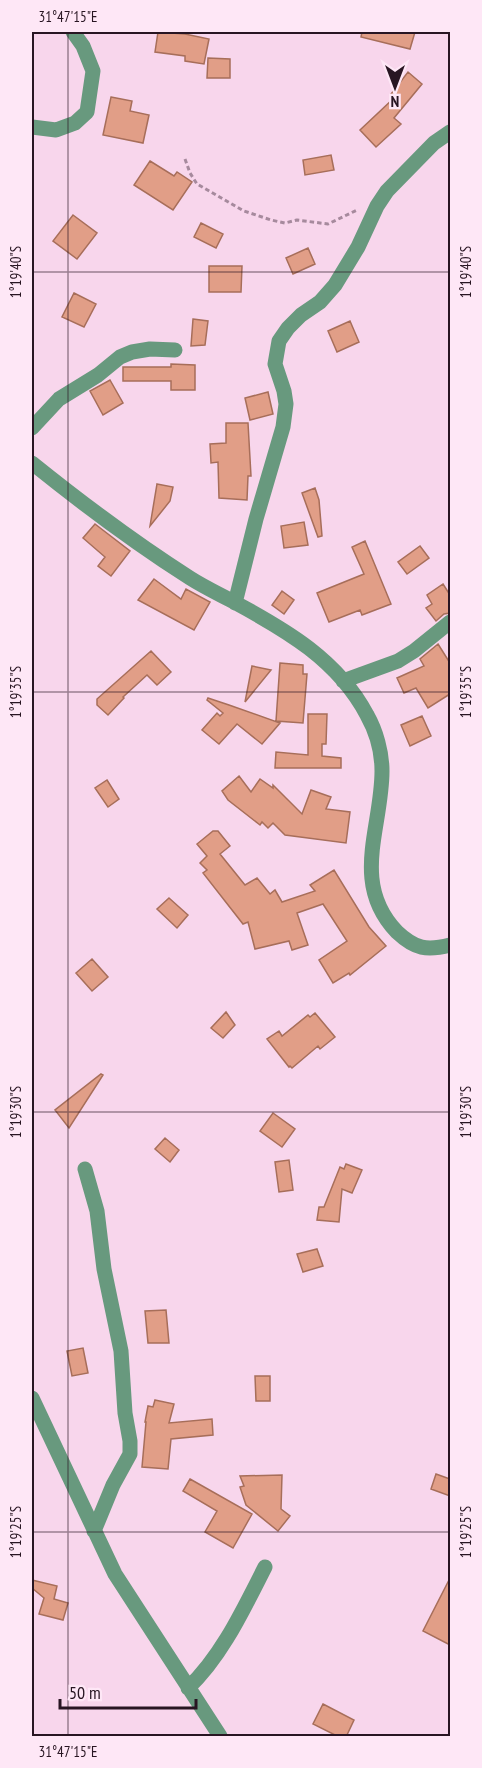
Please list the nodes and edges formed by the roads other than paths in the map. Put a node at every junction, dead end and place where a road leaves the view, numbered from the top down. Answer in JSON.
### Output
{"nodes":[{"id":1,"x":72,"y":32,"type":"edge"},
{"id":2,"x":32,"y":127,"type":"edge"},
{"id":3,"x":450,"y":132,"type":"edge"},
{"id":4,"x":175,"y":350,"type":"dead end"},
{"id":5,"x":32,"y":428,"type":"edge"},
{"id":6,"x":32,"y":463,"type":"edge"},
{"id":7,"x":235,"y":603,"type":"junction"},
{"id":8,"x":450,"y":622,"type":"edge"},
{"id":9,"x":343,"y":681,"type":"junction"},
{"id":10,"x":450,"y":945,"type":"edge"},
{"id":11,"x":85,"y":1169,"type":"dead end"},
{"id":12,"x":32,"y":1398,"type":"edge"},
{"id":13,"x":94,"y":1531,"type":"junction"},
{"id":14,"x":266,"y":1567,"type":"dead end"},
{"id":15,"x":188,"y":1688,"type":"junction"},
{"id":16,"x":220,"y":1737,"type":"edge"}],
"edges":[{"from":1,"to":2,"type":"street"},
{"from":3,"to":7,"type":"street"},
{"from":4,"to":5,"type":"street"},
{"from":6,"to":7,"type":"street"},
{"from":7,"to":9,"type":"street"},
{"from":8,"to":9,"type":"street"},
{"from":9,"to":10,"type":"street"},
{"from":11,"to":13,"type":"street"},
{"from":12,"to":13,"type":"street"},
{"from":13,"to":15,"type":"street"},
{"from":14,"to":15,"type":"street"},
{"from":15,"to":16,"type":"street"}]}
